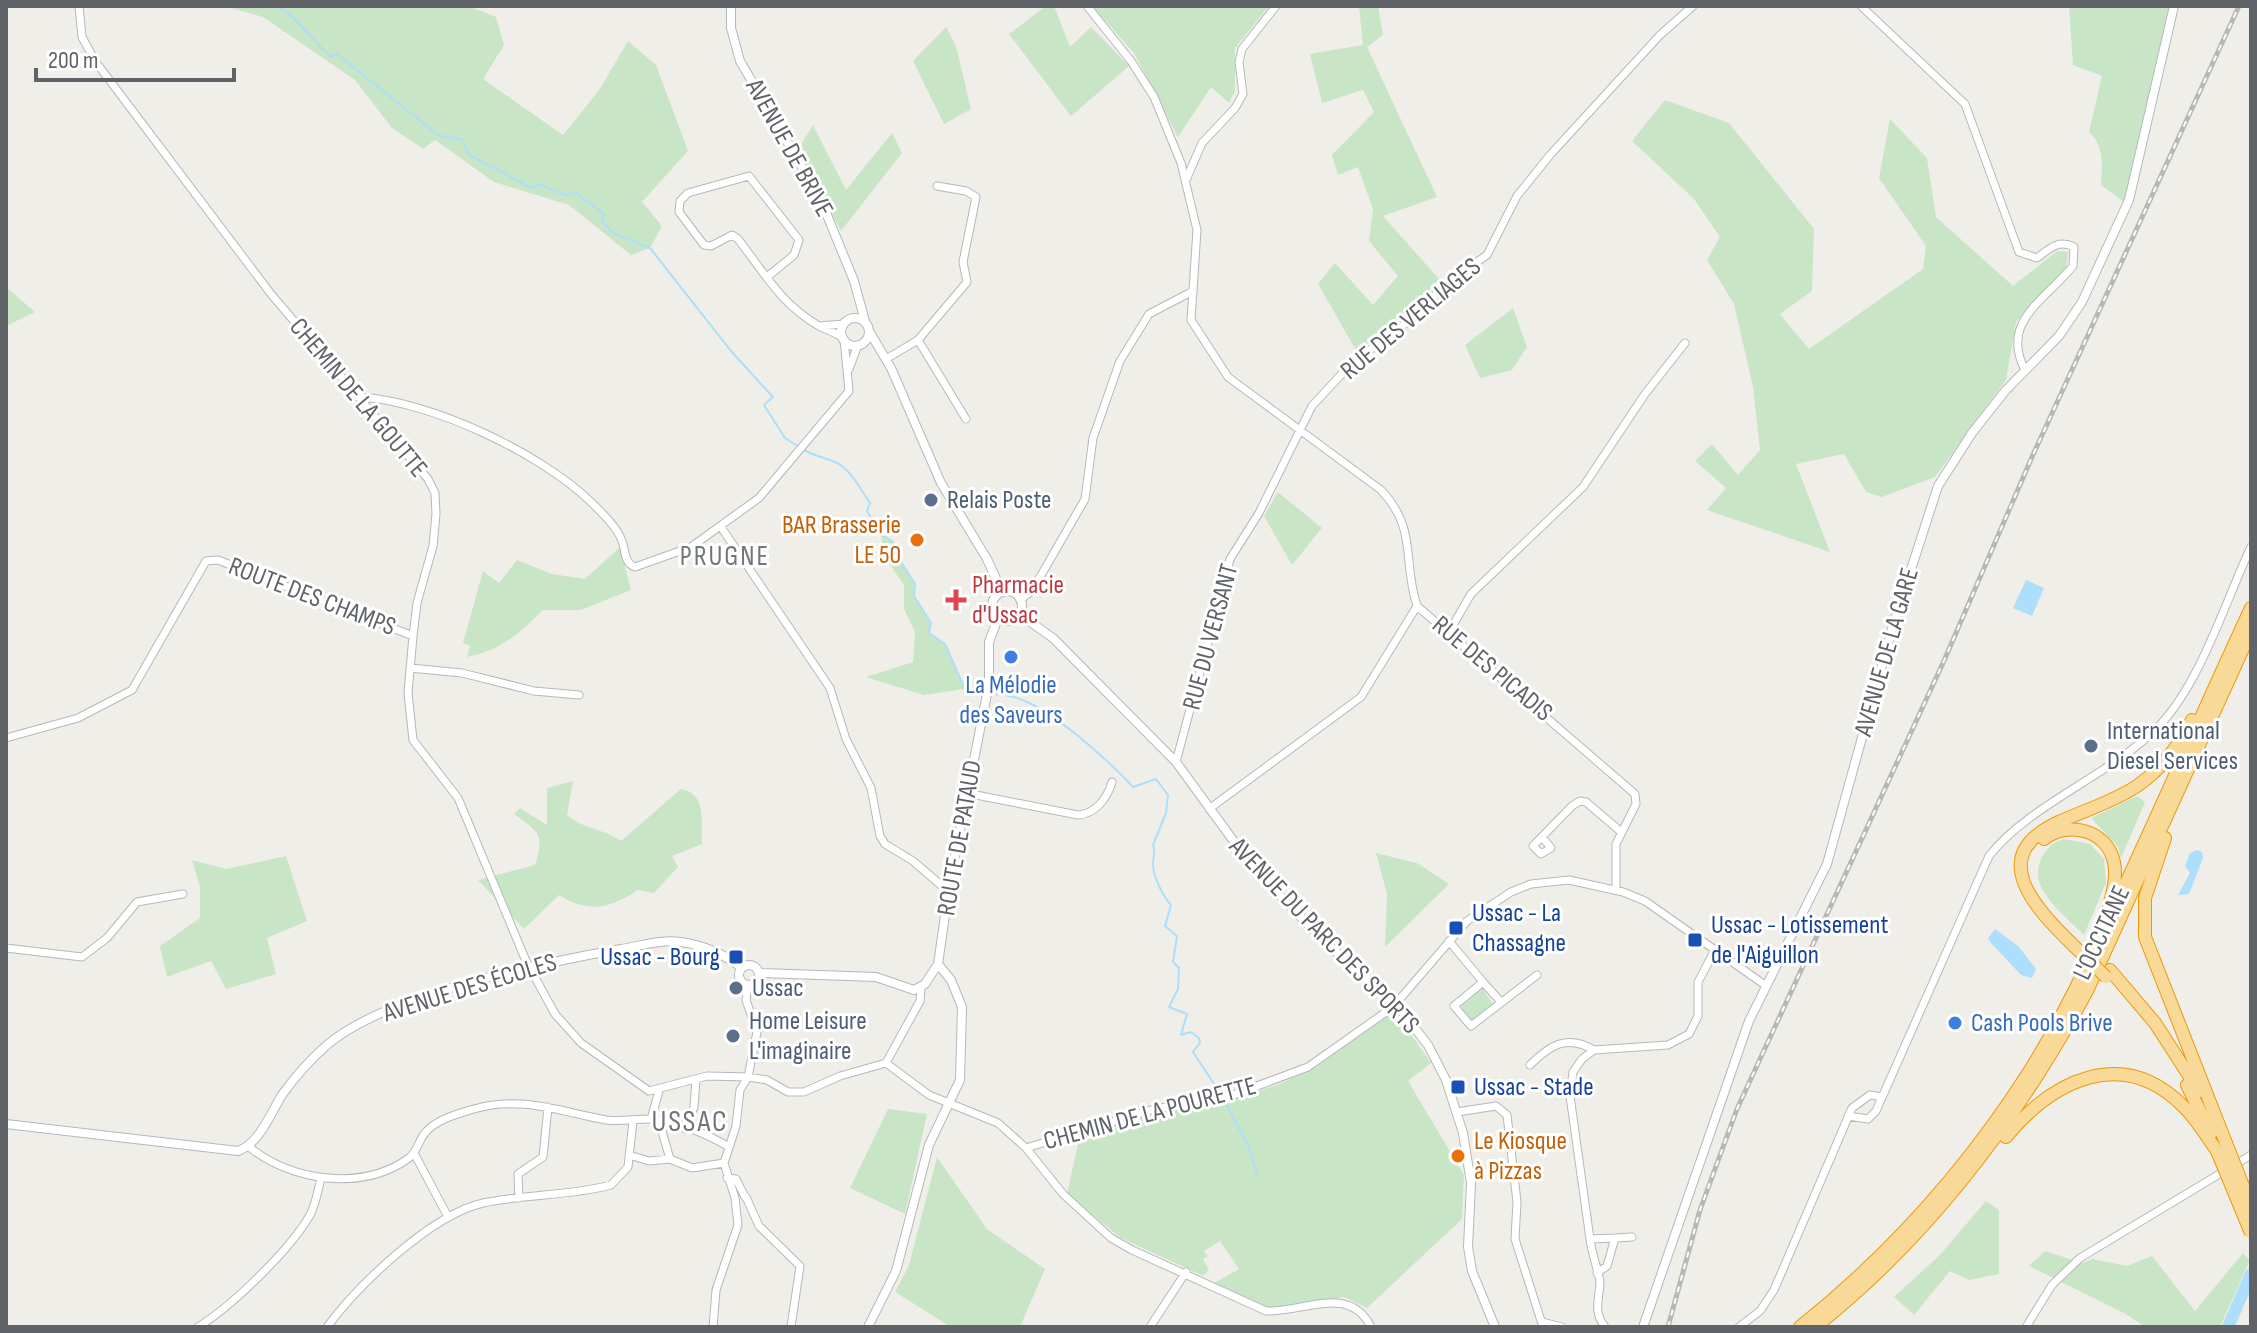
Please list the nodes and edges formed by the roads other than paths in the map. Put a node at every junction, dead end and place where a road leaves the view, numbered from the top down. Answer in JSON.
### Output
{"nodes":[{"id":1,"x":79,"y":6,"type":"edge"},
{"id":2,"x":731,"y":6,"type":"edge"},
{"id":3,"x":1087,"y":6,"type":"edge"},
{"id":4,"x":1276,"y":6,"type":"edge"},
{"id":5,"x":1693,"y":6,"type":"edge"},
{"id":6,"x":1861,"y":6,"type":"edge"},
{"id":7,"x":2174,"y":6,"type":"edge"},
{"id":8,"x":1186,"y":180,"type":"junction"},
{"id":9,"x":937,"y":186,"type":"dead end"},
{"id":10,"x":767,"y":277,"type":"junction"},
{"id":11,"x":856,"y":289,"type":"junction"},
{"id":12,"x":1193,"y":291,"type":"junction"},
{"id":13,"x":865,"y":321,"type":"junction"},
{"id":14,"x":846,"y":322,"type":"junction"},
{"id":15,"x":819,"y":326,"type":"junction"},
{"id":16,"x":869,"y":331,"type":"junction"},
{"id":17,"x":844,"y":338,"type":"junction"},
{"id":18,"x":918,"y":340,"type":"junction"},
{"id":19,"x":1685,"y":343,"type":"dead end"},
{"id":20,"x":859,"y":345,"type":"junction"},
{"id":21,"x":884,"y":356,"type":"junction"},
{"id":22,"x":2025,"y":370,"type":"junction"},
{"id":23,"x":848,"y":371,"type":"junction"},
{"id":24,"x":358,"y":397,"type":"junction"},
{"id":25,"x":966,"y":419,"type":"dead end"},
{"id":26,"x":1302,"y":431,"type":"junction"},
{"id":27,"x":721,"y":527,"type":"junction"},
{"id":28,"x":2251,"y":547,"type":"edge"},
{"id":29,"x":1002,"y":592,"type":"junction"},
{"id":30,"x":1020,"y":600,"type":"junction"},
{"id":31,"x":1417,"y":606,"type":"junction"},
{"id":32,"x":2251,"y":608,"type":"edge"},
{"id":33,"x":1019,"y":614,"type":"junction"},
{"id":34,"x":998,"y":618,"type":"junction"},
{"id":35,"x":2251,"y":631,"type":"edge"},
{"id":36,"x":1449,"y":632,"type":"junction"},
{"id":37,"x":413,"y":636,"type":"junction"},
{"id":38,"x":410,"y":668,"type":"junction"},
{"id":39,"x":2221,"y":672,"type":"junction"},
{"id":40,"x":579,"y":695,"type":"dead end"},
{"id":41,"x":6,"y":738,"type":"edge"},
{"id":42,"x":2201,"y":742,"type":"junction"},
{"id":43,"x":1176,"y":762,"type":"junction"},
{"id":44,"x":1112,"y":782,"type":"dead end"},
{"id":45,"x":966,"y":793,"type":"junction"},
{"id":46,"x":1209,"y":809,"type":"junction"},
{"id":47,"x":1620,"y":831,"type":"junction"},
{"id":48,"x":1542,"y":837,"type":"dead end"},
{"id":49,"x":1616,"y":890,"type":"junction"},
{"id":50,"x":949,"y":892,"type":"junction"},
{"id":51,"x":183,"y":894,"type":"dead end"},
{"id":52,"x":1449,"y":941,"type":"junction"},
{"id":53,"x":2076,"y":942,"type":"junction"},
{"id":54,"x":6,"y":948,"type":"edge"},
{"id":55,"x":2095,"y":949,"type":"junction"},
{"id":56,"x":1715,"y":950,"type":"junction"},
{"id":57,"x":938,"y":964,"type":"junction"},
{"id":58,"x":530,"y":967,"type":"junction"},
{"id":59,"x":742,"y":968,"type":"junction"},
{"id":60,"x":759,"y":973,"type":"junction"},
{"id":61,"x":1537,"y":975,"type":"dead end"},
{"id":62,"x":1483,"y":982,"type":"junction"},
{"id":63,"x":748,"y":985,"type":"junction"},
{"id":64,"x":1765,"y":985,"type":"junction"},
{"id":65,"x":921,"y":987,"type":"junction"},
{"id":66,"x":1501,"y":1002,"type":"junction"},
{"id":67,"x":1396,"y":1004,"type":"junction"},
{"id":68,"x":1594,"y":1050,"type":"junction"},
{"id":69,"x":886,"y":1063,"type":"junction"},
{"id":70,"x":1530,"y":1065,"type":"dead end"},
{"id":71,"x":748,"y":1077,"type":"junction"},
{"id":72,"x":696,"y":1079,"type":"junction"},
{"id":73,"x":659,"y":1091,"type":"junction"},
{"id":74,"x":1882,"y":1097,"type":"junction"},
{"id":75,"x":948,"y":1105,"type":"junction"},
{"id":76,"x":548,"y":1107,"type":"junction"},
{"id":77,"x":2202,"y":1108,"type":"junction"},
{"id":78,"x":1457,"y":1112,"type":"junction"},
{"id":79,"x":1848,"y":1116,"type":"junction"},
{"id":80,"x":655,"y":1120,"type":"junction"},
{"id":81,"x":633,"y":1121,"type":"junction"},
{"id":82,"x":6,"y":1124,"type":"edge"},
{"id":83,"x":685,"y":1129,"type":"junction"},
{"id":84,"x":249,"y":1147,"type":"junction"},
{"id":85,"x":729,"y":1147,"type":"junction"},
{"id":86,"x":2221,"y":1147,"type":"junction"},
{"id":87,"x":1026,"y":1148,"type":"junction"},
{"id":88,"x":414,"y":1153,"type":"junction"},
{"id":89,"x":629,"y":1155,"type":"junction"},
{"id":90,"x":2251,"y":1155,"type":"edge"},
{"id":91,"x":670,"y":1159,"type":"junction"},
{"id":92,"x":724,"y":1163,"type":"junction"},
{"id":93,"x":1967,"y":1176,"type":"junction"},
{"id":94,"x":321,"y":1178,"type":"junction"},
{"id":95,"x":727,"y":1178,"type":"junction"},
{"id":96,"x":746,"y":1197,"type":"junction"},
{"id":97,"x":519,"y":1198,"type":"junction"},
{"id":98,"x":735,"y":1198,"type":"junction"},
{"id":99,"x":2251,"y":1206,"type":"edge"},
{"id":100,"x":447,"y":1215,"type":"junction"},
{"id":101,"x":2251,"y":1233,"type":"edge"},
{"id":102,"x":1632,"y":1237,"type":"dead end"},
{"id":103,"x":1615,"y":1238,"type":"junction"},
{"id":104,"x":1590,"y":1239,"type":"junction"},
{"id":105,"x":1186,"y":1272,"type":"junction"},
{"id":106,"x":1597,"y":1273,"type":"junction"},
{"id":107,"x":1542,"y":1324,"type":"edge"},
{"id":108,"x":198,"y":1327,"type":"edge"},
{"id":109,"x":327,"y":1327,"type":"edge"},
{"id":110,"x":713,"y":1327,"type":"edge"},
{"id":111,"x":791,"y":1327,"type":"edge"},
{"id":112,"x":868,"y":1327,"type":"edge"},
{"id":113,"x":1150,"y":1327,"type":"edge"},
{"id":114,"x":1371,"y":1327,"type":"edge"},
{"id":115,"x":1495,"y":1327,"type":"edge"},
{"id":116,"x":1562,"y":1327,"type":"edge"},
{"id":117,"x":1605,"y":1327,"type":"edge"},
{"id":118,"x":1643,"y":1327,"type":"edge"},
{"id":119,"x":1739,"y":1327,"type":"edge"},
{"id":120,"x":1800,"y":1327,"type":"edge"},
{"id":121,"x":1815,"y":1327,"type":"edge"},
{"id":122,"x":2026,"y":1327,"type":"edge"}],
"edges":[{"from":1,"to":24,"type":"street","name":"CHEMIN DE LA GOUTTE"},
{"from":2,"to":11,"type":"street","name":"AVENUE DE BRIVE"},
{"from":3,"to":8,"type":"street","name":"RUE DES PICADIS"},
{"from":4,"to":8,"type":"street"},
{"from":5,"to":26,"type":"street","name":"RUE DES VERLIAGES"},
{"from":6,"to":22,"type":"street"},
{"from":7,"to":22,"type":"street","name":"AVENUE DE LA GARE"},
{"from":8,"to":12,"type":"street","name":"RUE DES PICADIS"},
{"from":9,"to":18,"type":"street"},
{"from":10,"to":10,"type":"street"},
{"from":10,"to":15,"type":"street"},
{"from":11,"to":13,"type":"street","name":"AVENUE DE BRIVE"},
{"from":11,"to":14,"type":"street"},
{"from":12,"to":26,"type":"street","name":"RUE DES PICADIS"},
{"from":12,"to":30,"type":"street"},
{"from":13,"to":14,"type":"street"},
{"from":13,"to":16,"type":"street","name":"AVENUE DE BRIVE"},
{"from":14,"to":15,"type":"street"},
{"from":14,"to":17,"type":"street"},
{"from":15,"to":17,"type":"street"},
{"from":16,"to":20,"type":"street"},
{"from":16,"to":21,"type":"street"},
{"from":17,"to":20,"type":"street"},
{"from":17,"to":23,"type":"street"},
{"from":18,"to":21,"type":"street"},
{"from":18,"to":25,"type":"street"},
{"from":19,"to":36,"type":"street"},
{"from":20,"to":21,"type":"street"},
{"from":20,"to":23,"type":"street"},
{"from":21,"to":29,"type":"street"},
{"from":22,"to":64,"type":"street","name":"AVENUE DE LA GARE"},
{"from":23,"to":27,"type":"street"},
{"from":24,"to":27,"type":"street"},
{"from":24,"to":37,"type":"street","name":"CHEMIN DE LA GOUTTE"},
{"from":26,"to":31,"type":"street","name":"RUE DES PICADIS"},
{"from":26,"to":43,"type":"street","name":"RUE DU VERSANT"},
{"from":27,"to":50,"type":"street"},
{"from":28,"to":74,"type":"street"},
{"from":29,"to":30,"type":"street"},
{"from":29,"to":34,"type":"street"},
{"from":30,"to":33,"type":"street"},
{"from":31,"to":36,"type":"street","name":"RUE DES PICADIS"},
{"from":31,"to":46,"type":"street"},
{"from":32,"to":39,"type":"highway","name":"L'OCCITANE"},
{"from":33,"to":34,"type":"street"},
{"from":33,"to":43,"type":"street","name":"AVENUE DU PARC DES SPORTS"},
{"from":34,"to":45,"type":"street","name":"ROUTE DE PATAUD"},
{"from":35,"to":42,"type":"highway","name":"L'OCCITANE"},
{"from":36,"to":47,"type":"street","name":"RUE DES PICADIS"},
{"from":37,"to":38,"type":"street","name":"CHEMIN DE LA GOUTTE"},
{"from":37,"to":41,"type":"street","name":"ROUTE DES CHAMPS"},
{"from":38,"to":40,"type":"street"},
{"from":38,"to":58,"type":"street","name":"CHEMIN DE LA GOUTTE"},
{"from":39,"to":53,"type":"highway"},
{"from":39,"to":55,"type":"highway","name":"L'OCCITANE"},
{"from":42,"to":77,"type":"highway"},
{"from":42,"to":93,"type":"highway","name":"L'OCCITANE"},
{"from":43,"to":46,"type":"street","name":"AVENUE DU PARC DES SPORTS"},
{"from":44,"to":45,"type":"street"},
{"from":45,"to":50,"type":"street","name":"ROUTE DE PATAUD"},
{"from":46,"to":67,"type":"street","name":"AVENUE DU PARC DES SPORTS"},
{"from":47,"to":48,"type":"street"},
{"from":47,"to":49,"type":"street"},
{"from":49,"to":52,"type":"street","name":"CHEMIN DE LA POURETTE"},
{"from":49,"to":56,"type":"street","name":"CHEMIN DE LA POURETTE"},
{"from":50,"to":57,"type":"street","name":"ROUTE DE PATAUD"},
{"from":51,"to":54,"type":"street"},
{"from":52,"to":62,"type":"street"},
{"from":52,"to":67,"type":"street","name":"CHEMIN DE LA POURETTE"},
{"from":53,"to":55,"type":"highway"},
{"from":53,"to":77,"type":"highway"},
{"from":55,"to":120,"type":"highway","name":"L'OCCITANE"},
{"from":56,"to":64,"type":"street","name":"CHEMIN DE LA POURETTE"},
{"from":56,"to":68,"type":"street"},
{"from":57,"to":65,"type":"street"},
{"from":57,"to":75,"type":"street"},
{"from":58,"to":59,"type":"street","name":"AVENUE DES ÉCOLES"},
{"from":58,"to":73,"type":"street","name":"CHEMIN DE LA GOUTTE"},
{"from":58,"to":84,"type":"street","name":"AVENUE DES ÉCOLES"},
{"from":59,"to":60,"type":"street"},
{"from":59,"to":63,"type":"street"},
{"from":60,"to":63,"type":"street"},
{"from":60,"to":65,"type":"street"},
{"from":61,"to":66,"type":"street"},
{"from":62,"to":66,"type":"street"},
{"from":62,"to":66,"type":"street"},
{"from":63,"to":71,"type":"street"},
{"from":64,"to":118,"type":"street","name":"AVENUE DE LA GARE"},
{"from":65,"to":69,"type":"street"},
{"from":67,"to":78,"type":"street","name":"AVENUE DU PARC DES SPORTS"},
{"from":67,"to":87,"type":"street","name":"CHEMIN DE LA POURETTE"},
{"from":68,"to":70,"type":"street"},
{"from":68,"to":104,"type":"street"},
{"from":69,"to":71,"type":"street"},
{"from":69,"to":75,"type":"street"},
{"from":71,"to":72,"type":"street"},
{"from":71,"to":85,"type":"street"},
{"from":72,"to":73,"type":"street"},
{"from":72,"to":83,"type":"street"},
{"from":73,"to":80,"type":"street"},
{"from":74,"to":79,"type":"street"},
{"from":74,"to":79,"type":"street"},
{"from":75,"to":87,"type":"street"},
{"from":75,"to":112,"type":"street"},
{"from":76,"to":81,"type":"street"},
{"from":76,"to":88,"type":"street"},
{"from":76,"to":97,"type":"street"},
{"from":77,"to":86,"type":"highway"},
{"from":77,"to":86,"type":"highway"},
{"from":77,"to":93,"type":"highway"},
{"from":78,"to":107,"type":"street"},
{"from":78,"to":115,"type":"street","name":"AVENUE DU PARC DES SPORTS"},
{"from":79,"to":119,"type":"street"},
{"from":80,"to":81,"type":"street"},
{"from":80,"to":83,"type":"street"},
{"from":80,"to":91,"type":"street"},
{"from":81,"to":89,"type":"street"},
{"from":82,"to":84,"type":"street"},
{"from":83,"to":85,"type":"street"},
{"from":84,"to":94,"type":"street"},
{"from":85,"to":92,"type":"street"},
{"from":86,"to":99,"type":"highway","bridge":true},
{"from":86,"to":101,"type":"highway","bridge":true},
{"from":87,"to":105,"type":"street"},
{"from":88,"to":94,"type":"street"},
{"from":88,"to":100,"type":"street"},
{"from":89,"to":91,"type":"street"},
{"from":89,"to":97,"type":"street"},
{"from":90,"to":122,"type":"street"},
{"from":91,"to":92,"type":"street"},
{"from":92,"to":95,"type":"street"},
{"from":93,"to":121,"type":"highway","name":"L'OCCITANE"},
{"from":94,"to":108,"type":"street"},
{"from":95,"to":96,"type":"street"},
{"from":95,"to":98,"type":"street"},
{"from":96,"to":98,"type":"street"},
{"from":96,"to":111,"type":"street"},
{"from":97,"to":100,"type":"street"},
{"from":98,"to":110,"type":"street"},
{"from":100,"to":109,"type":"street"},
{"from":102,"to":103,"type":"street"},
{"from":103,"to":104,"type":"street"},
{"from":103,"to":106,"type":"street"},
{"from":104,"to":106,"type":"street"},
{"from":105,"to":113,"type":"street"},
{"from":105,"to":114,"type":"street"},
{"from":106,"to":117,"type":"street"},
{"from":107,"to":116,"type":"street"}]}
